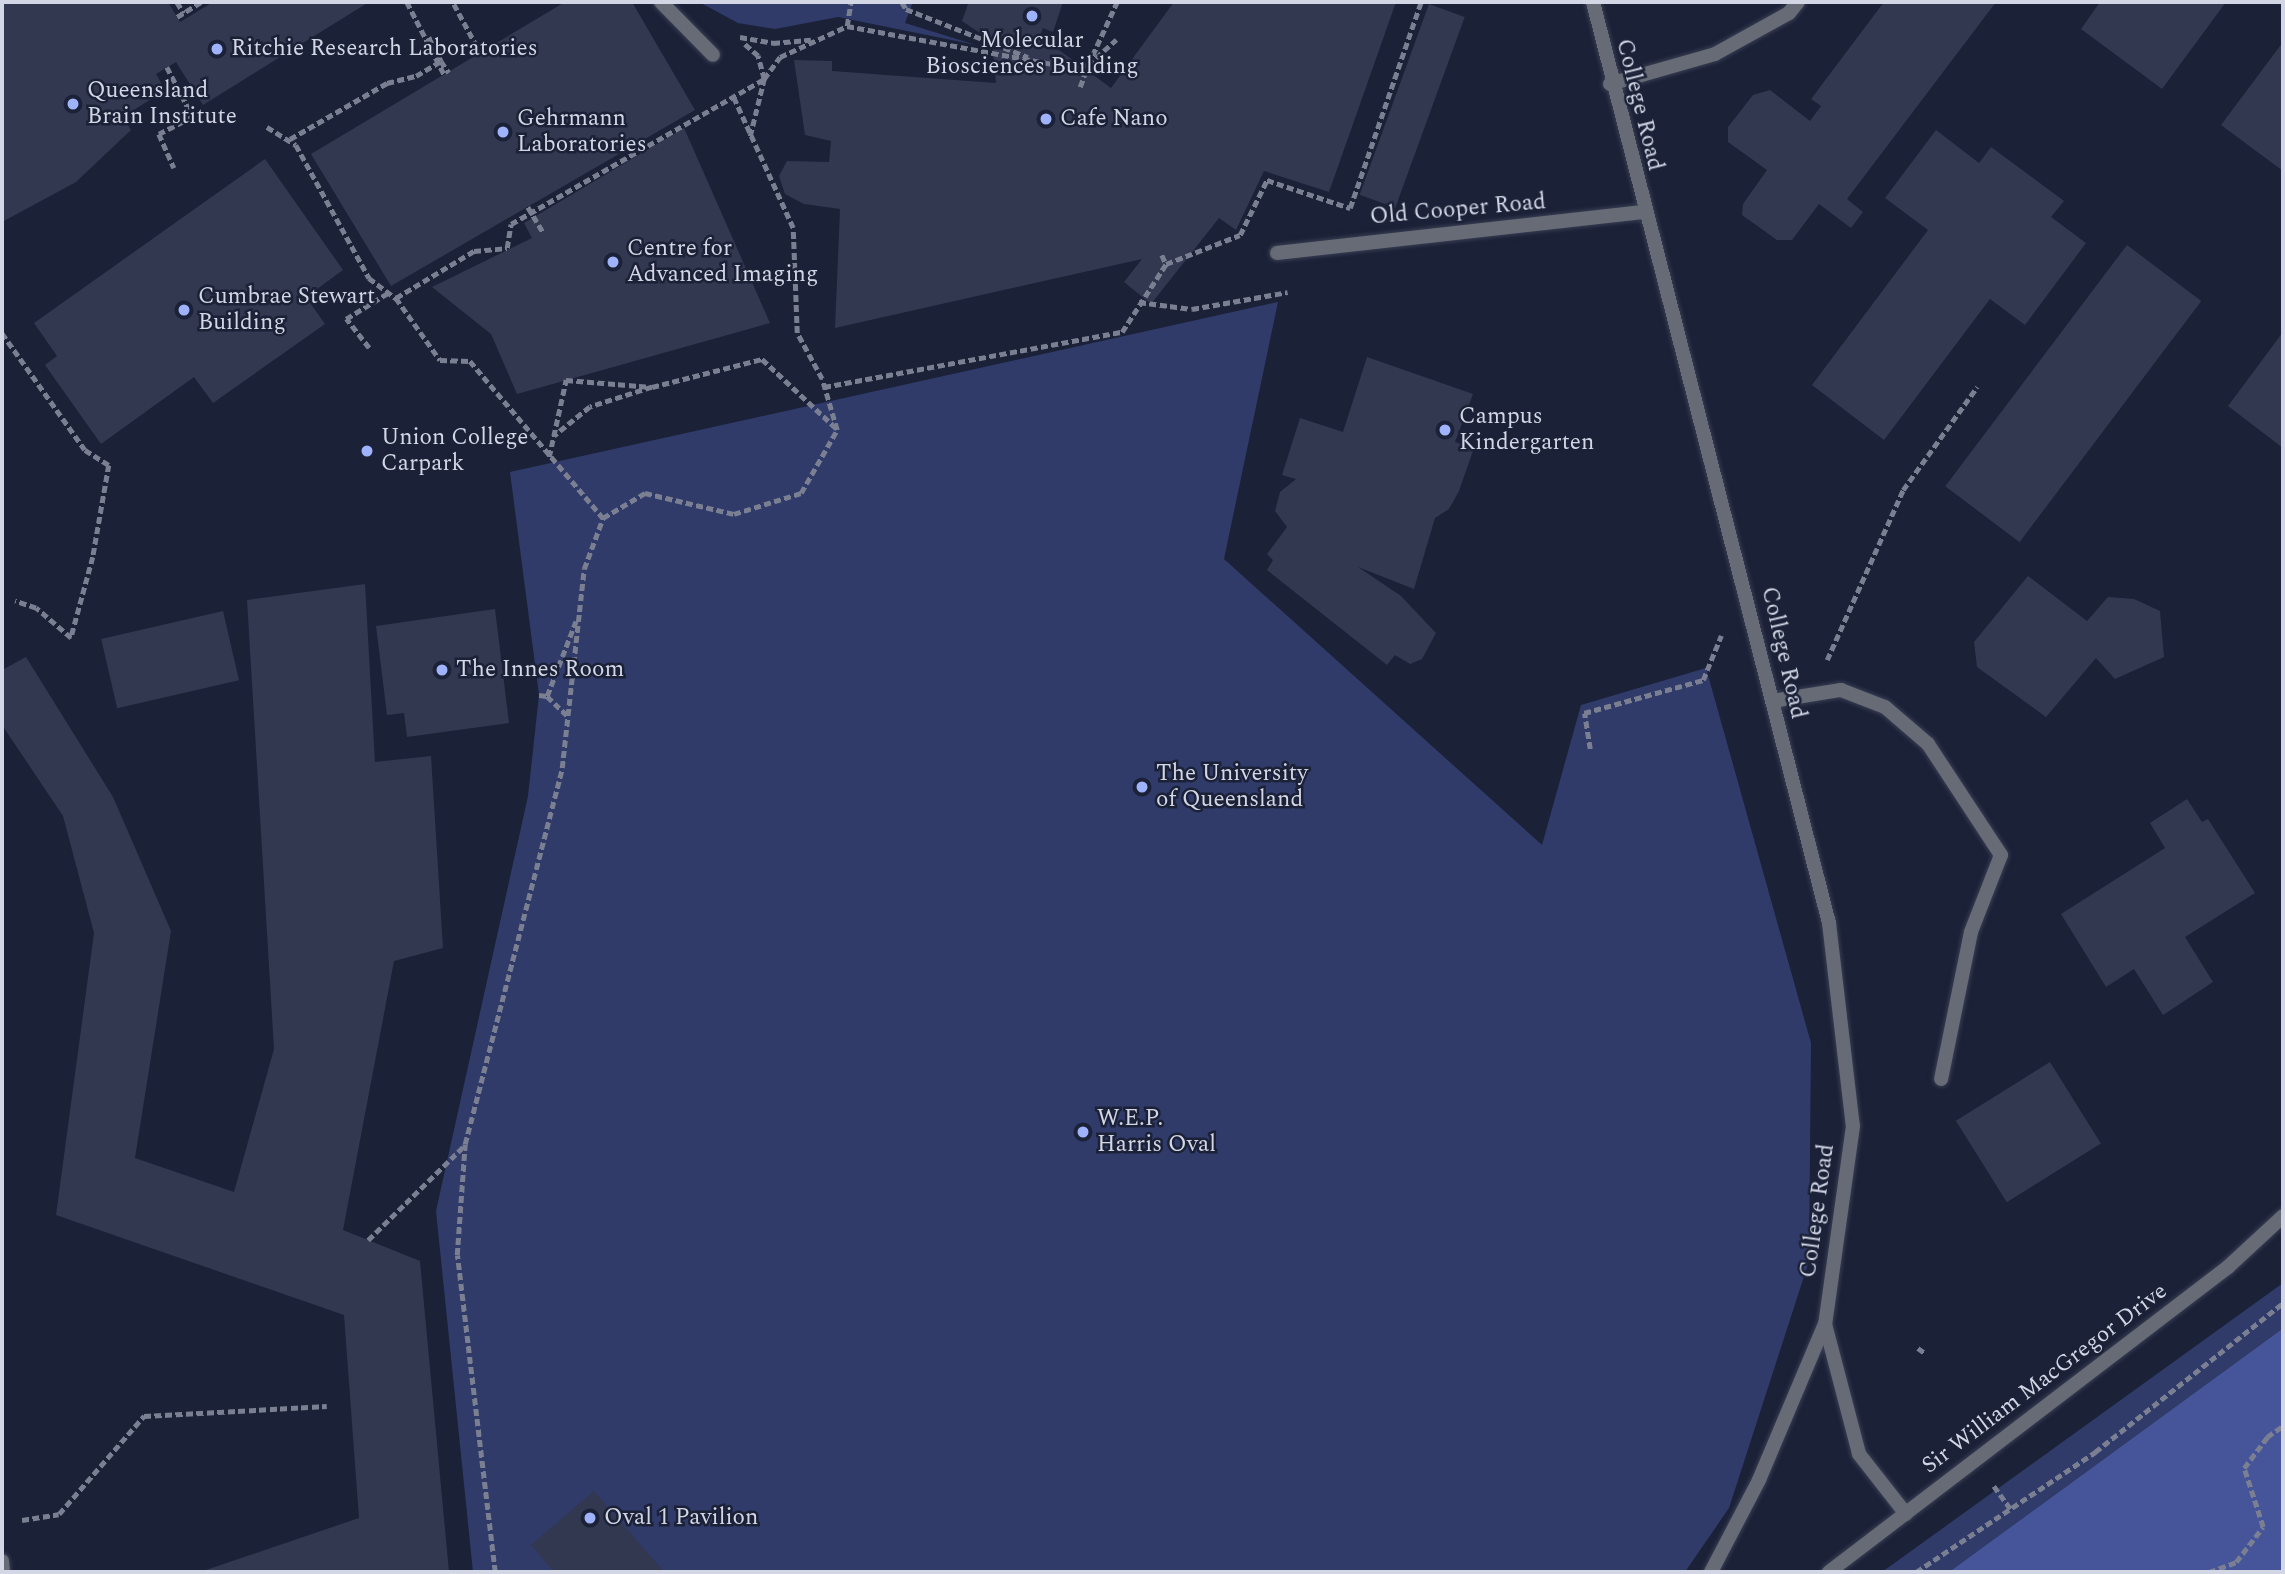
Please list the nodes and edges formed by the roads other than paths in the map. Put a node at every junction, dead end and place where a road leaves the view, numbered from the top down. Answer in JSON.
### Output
{"nodes":[{"id":1,"x":661,"y":2,"type":"edge"},
{"id":2,"x":1592,"y":2,"type":"edge"},
{"id":3,"x":1798,"y":2,"type":"edge"},
{"id":4,"x":713,"y":55,"type":"dead end"},
{"id":5,"x":1610,"y":84,"type":"junction"},
{"id":6,"x":1643,"y":212,"type":"junction"},
{"id":7,"x":1277,"y":253,"type":"dead end"},
{"id":8,"x":1772,"y":701,"type":"junction"},
{"id":9,"x":1941,"y":1079,"type":"dead end"},
{"id":10,"x":2283,"y":1216,"type":"edge"},
{"id":11,"x":1825,"y":1324,"type":"junction"},
{"id":12,"x":1906,"y":1514,"type":"junction"},
{"id":13,"x":2,"y":1561,"type":"edge"},
{"id":14,"x":3,"y":1572,"type":"edge"},
{"id":15,"x":1710,"y":1572,"type":"edge"},
{"id":16,"x":1829,"y":1572,"type":"edge"}],
"edges":[{"from":1,"to":4,"type":"street"},
{"from":2,"to":5,"type":"street","name":"College Road"},
{"from":3,"to":5,"type":"street"},
{"from":5,"to":6,"type":"street","name":"College Road"},
{"from":6,"to":7,"type":"street","name":"Old Cooper Road"},
{"from":6,"to":8,"type":"street","name":"College Road"},
{"from":8,"to":9,"type":"street"},
{"from":8,"to":11,"type":"street","name":"College Road"},
{"from":10,"to":12,"type":"street","name":"Sir William MacGregor Drive"},
{"from":11,"to":12,"type":"street","name":"College Road"},
{"from":11,"to":15,"type":"street","name":"College Road"},
{"from":12,"to":16,"type":"street","name":"Sir William MacGregor Drive"},
{"from":13,"to":14,"type":"street"}]}
